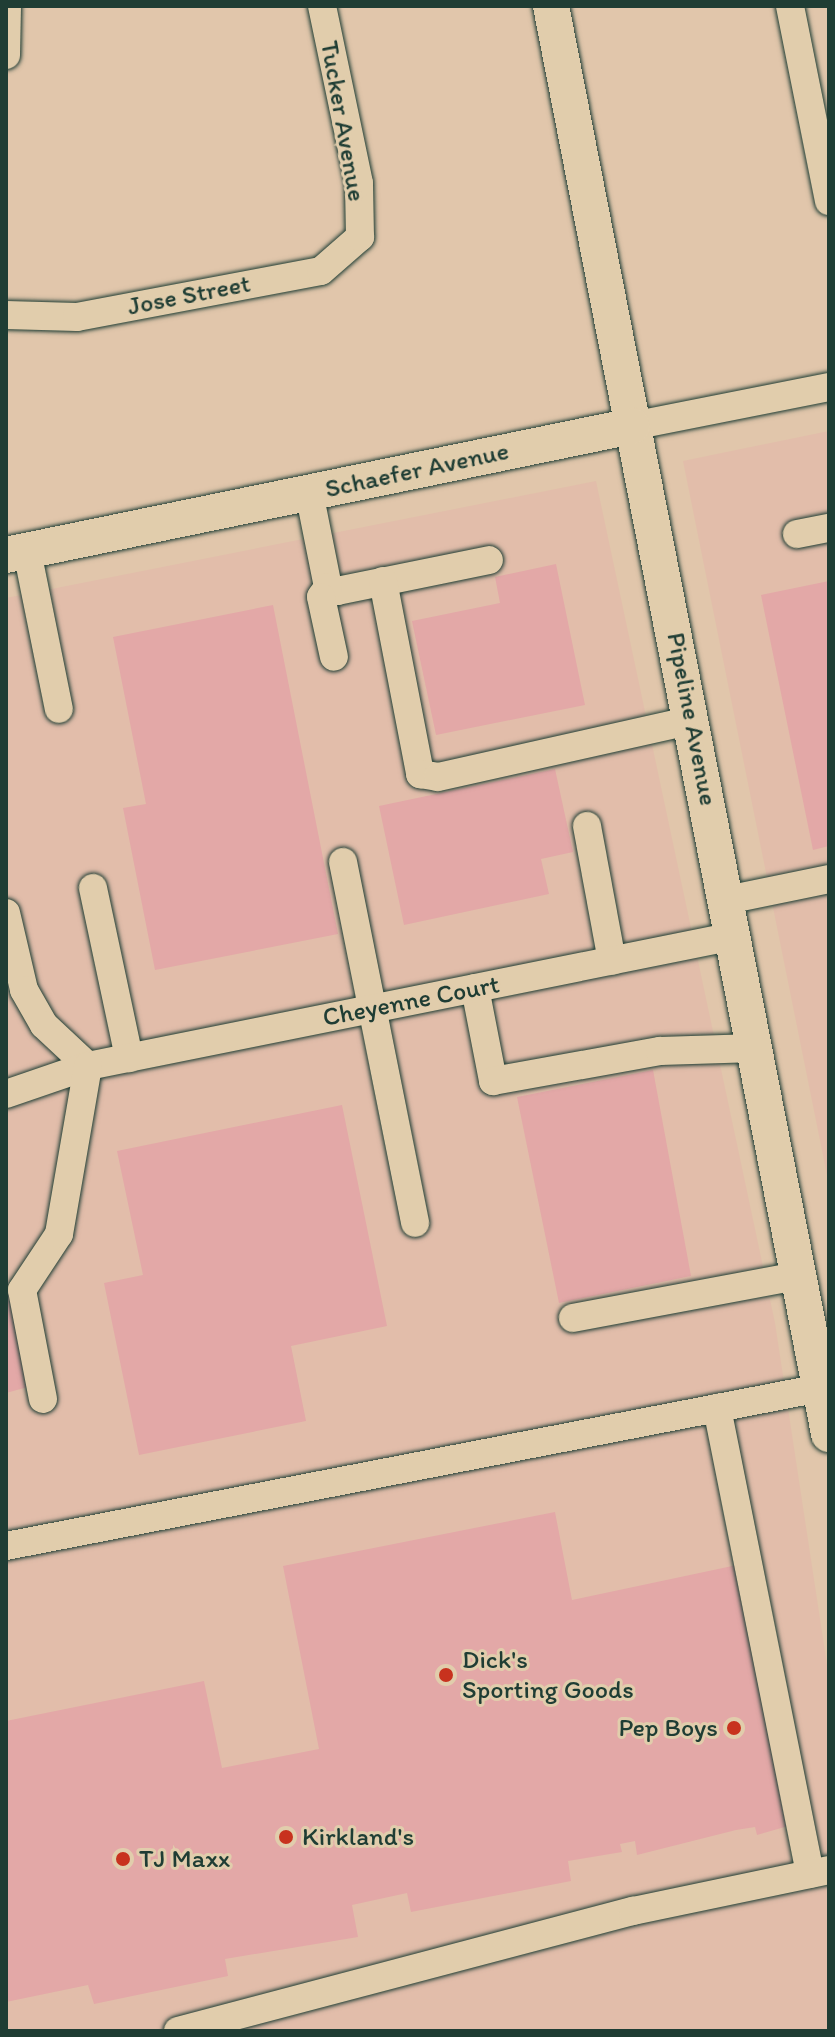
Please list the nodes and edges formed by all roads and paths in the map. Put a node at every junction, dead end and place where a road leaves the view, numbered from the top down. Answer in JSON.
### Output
{"nodes":[{"id":1,"x":7,"y":6,"type":"edge"},
{"id":2,"x":322,"y":6,"type":"edge"},
{"id":3,"x":551,"y":6,"type":"edge"},
{"id":4,"x":790,"y":6,"type":"edge"},
{"id":5,"x":6,"y":55,"type":"edge"},
{"id":6,"x":829,"y":201,"type":"edge"},
{"id":7,"x":360,"y":237,"type":"joint"},
{"id":8,"x":6,"y":315,"type":"edge"},
{"id":9,"x":829,"y":387,"type":"edge"},
{"id":10,"x":632,"y":426,"type":"junction"},
{"id":11,"x":309,"y":492,"type":"junction"},
{"id":12,"x":829,"y":528,"type":"edge"},
{"id":13,"x":797,"y":534,"type":"dead end"},
{"id":14,"x":17,"y":553,"type":"edge"},
{"id":15,"x":489,"y":560,"type":"dead end"},
{"id":16,"x":383,"y":581,"type":"junction"},
{"id":17,"x":328,"y":587,"type":"junction"},
{"id":18,"x":334,"y":657,"type":"dead end"},
{"id":19,"x":59,"y":709,"type":"dead end"},
{"id":20,"x":693,"y":720,"type":"junction"},
{"id":21,"x":587,"y":826,"type":"dead end"},
{"id":22,"x":343,"y":862,"type":"dead end"},
{"id":23,"x":829,"y":879,"type":"edge"},
{"id":24,"x":93,"y":888,"type":"dead end"},
{"id":25,"x":727,"y":900,"type":"junction"},
{"id":26,"x":6,"y":913,"type":"edge"},
{"id":27,"x":734,"y":936,"type":"junction"},
{"id":28,"x":9,"y":942,"type":"edge"},
{"id":29,"x":612,"y":961,"type":"junction"},
{"id":30,"x":475,"y":988,"type":"junction"},
{"id":31,"x":371,"y":1009,"type":"junction"},
{"id":32,"x":756,"y":1048,"type":"junction"},
{"id":33,"x":129,"y":1058,"type":"junction"},
{"id":34,"x":88,"y":1066,"type":"junction"},
{"id":35,"x":6,"y":1094,"type":"edge"},
{"id":36,"x":415,"y":1223,"type":"dead end"},
{"id":37,"x":798,"y":1276,"type":"junction"},
{"id":38,"x":573,"y":1318,"type":"dead end"},
{"id":39,"x":820,"y":1388,"type":"junction"},
{"id":40,"x":43,"y":1399,"type":"dead end"},
{"id":41,"x":717,"y":1408,"type":"junction"},
{"id":42,"x":829,"y":1434,"type":"edge"},
{"id":43,"x":6,"y":1546,"type":"edge"},
{"id":44,"x":820,"y":1872,"type":"edge"},
{"id":45,"x":178,"y":2031,"type":"edge"}],
"edges":[{"from":1,"to":5,"type":"street"},
{"from":2,"to":7,"type":"street","name":"Tucker Avenue"},
{"from":3,"to":10,"type":"main road","name":"Pipeline Avenue"},
{"from":4,"to":6,"type":"street"},
{"from":7,"to":8,"type":"street","name":"Jose Street"},
{"from":9,"to":10,"type":"street","name":"Schaefer Avenue"},
{"from":10,"to":11,"type":"main road","name":"Schaefer Avenue"},
{"from":10,"to":20,"type":"main road","name":"Pipeline Avenue"},
{"from":11,"to":14,"type":"main road","name":"Schaefer Avenue"},
{"from":11,"to":17,"type":"street"},
{"from":12,"to":13,"type":"street"},
{"from":14,"to":19,"type":"street"},
{"from":15,"to":16,"type":"street"},
{"from":16,"to":17,"type":"street"},
{"from":16,"to":20,"type":"street"},
{"from":17,"to":18,"type":"street"},
{"from":20,"to":25,"type":"main road","name":"Pipeline Avenue"},
{"from":21,"to":29,"type":"street"},
{"from":22,"to":31,"type":"street"},
{"from":23,"to":25,"type":"street"},
{"from":24,"to":33,"type":"street"},
{"from":25,"to":27,"type":"main road","name":"Pipeline Avenue"},
{"from":26,"to":28,"type":"street"},
{"from":27,"to":29,"type":"street","name":"Cheyenne Court"},
{"from":27,"to":32,"type":"main road","name":"Pipeline Avenue"},
{"from":28,"to":34,"type":"street"},
{"from":29,"to":30,"type":"street","name":"Cheyenne Court"},
{"from":30,"to":31,"type":"street","name":"Cheyenne Court"},
{"from":30,"to":32,"type":"street"},
{"from":31,"to":33,"type":"street","name":"Cheyenne Court"},
{"from":31,"to":36,"type":"street"},
{"from":32,"to":37,"type":"main road","name":"Pipeline Avenue"},
{"from":33,"to":34,"type":"street","name":"Cheyenne Court"},
{"from":34,"to":35,"type":"street","name":"Cheyenne Court"},
{"from":34,"to":40,"type":"street"},
{"from":37,"to":38,"type":"street"},
{"from":37,"to":39,"type":"main road","name":"Pipeline Avenue"},
{"from":39,"to":41,"type":"street"},
{"from":39,"to":42,"type":"main road","name":"Pipeline Avenue"},
{"from":41,"to":43,"type":"street"},
{"from":41,"to":44,"type":"street"},
{"from":44,"to":45,"type":"street"}]}
